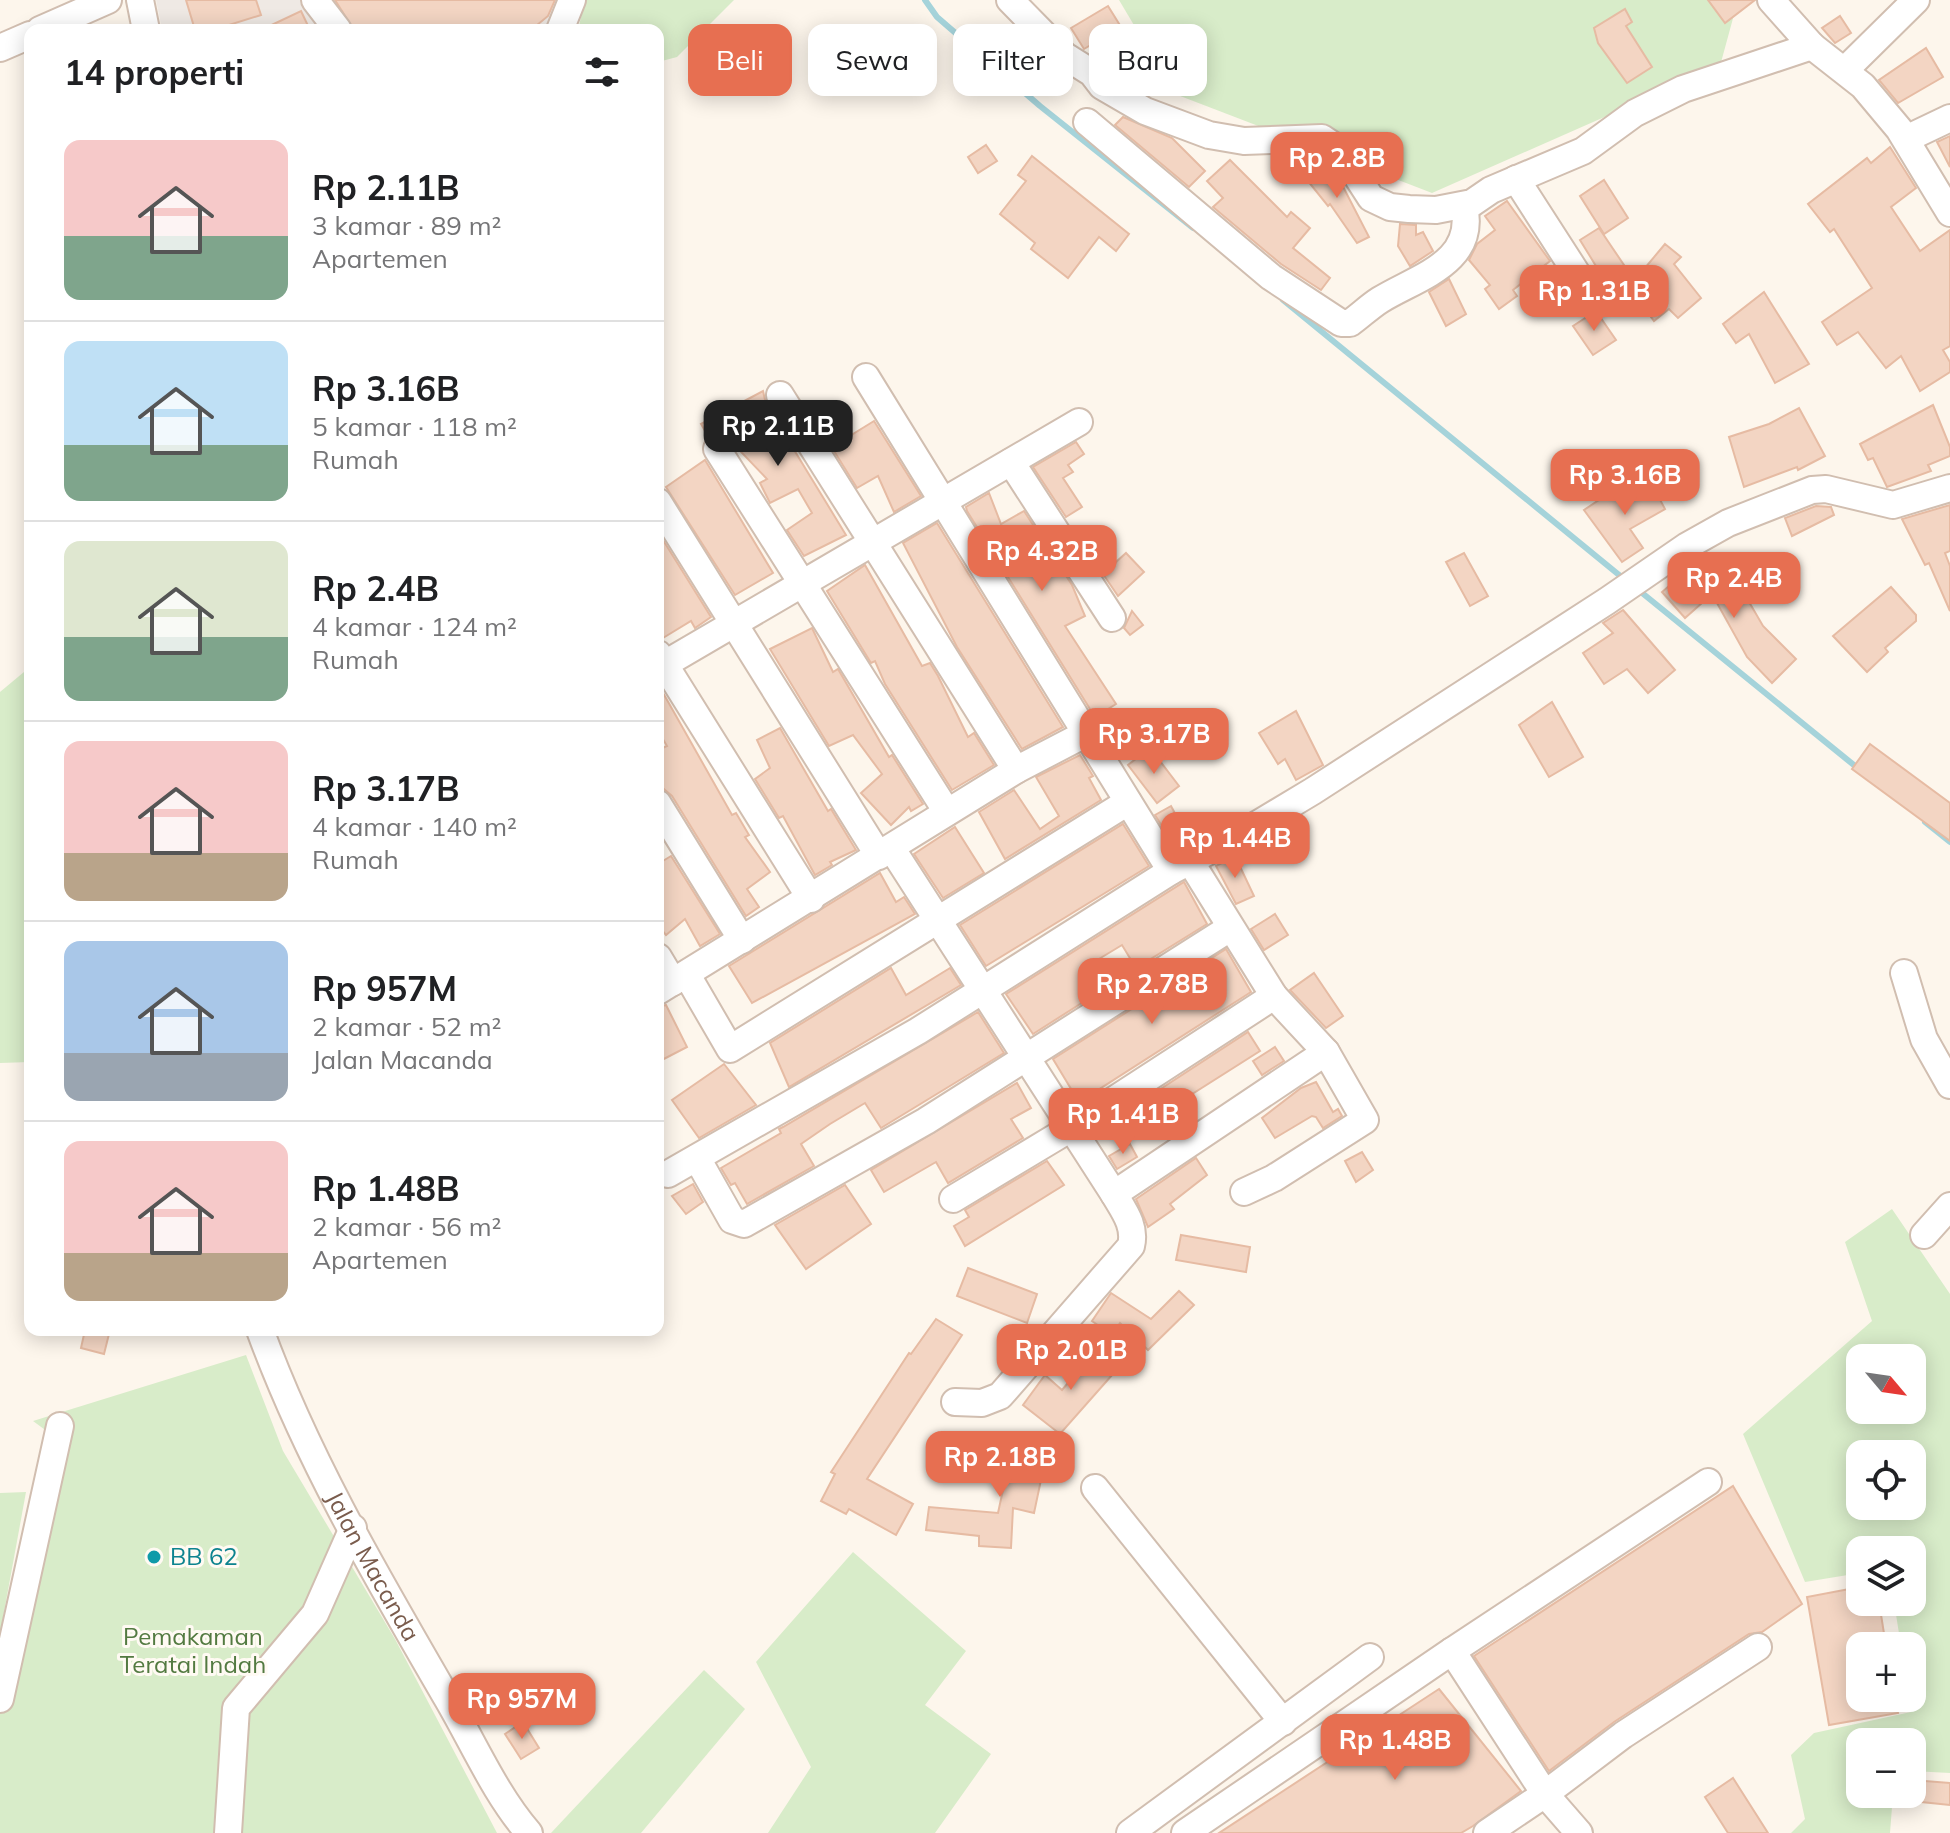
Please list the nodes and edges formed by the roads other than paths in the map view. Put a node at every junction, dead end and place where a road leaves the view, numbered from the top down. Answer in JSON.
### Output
{"nodes":[{"id":1,"x":108,"y":0,"type":"edge"},
{"id":2,"x":140,"y":0,"type":"edge"},
{"id":3,"x":315,"y":0,"type":"edge"},
{"id":4,"x":572,"y":0,"type":"edge"},
{"id":5,"x":1010,"y":0,"type":"edge"},
{"id":6,"x":1771,"y":0,"type":"edge"},
{"id":7,"x":1916,"y":0,"type":"edge"},
{"id":8,"x":54,"y":24,"type":"edge"},
{"id":9,"x":145,"y":24,"type":"edge"},
{"id":10,"x":333,"y":24,"type":"edge"},
{"id":11,"x":562,"y":24,"type":"edge"},
{"id":12,"x":24,"y":38,"type":"edge"},
{"id":13,"x":1812,"y":46,"type":"junction"},
{"id":14,"x":0,"y":48,"type":"edge"},
{"id":15,"x":1845,"y":70,"type":"junction"},
{"id":16,"x":1950,"y":118,"type":"edge"},
{"id":17,"x":1087,"y":122,"type":"dead end"},
{"id":18,"x":1906,"y":139,"type":"junction"},
{"id":19,"x":1516,"y":179,"type":"junction"},
{"id":20,"x":1464,"y":206,"type":"junction"},
{"id":21,"x":1950,"y":213,"type":"edge"},
{"id":22,"x":1581,"y":280,"type":"dead end"},
{"id":23,"x":866,"y":377,"type":"dead end"},
{"id":24,"x":780,"y":395,"type":"dead end"},
{"id":25,"x":1079,"y":422,"type":"dead end"},
{"id":26,"x":717,"y":449,"type":"dead end"},
{"id":27,"x":1011,"y":462,"type":"junction"},
{"id":28,"x":1950,"y":488,"type":"edge"},
{"id":29,"x":941,"y":504,"type":"junction"},
{"id":30,"x":664,"y":512,"type":"edge"},
{"id":31,"x":873,"y":545,"type":"junction"},
{"id":32,"x":805,"y":585,"type":"junction"},
{"id":33,"x":1112,"y":618,"type":"dead end"},
{"id":34,"x":734,"y":623,"type":"junction"},
{"id":35,"x":664,"y":660,"type":"edge"},
{"id":36,"x":664,"y":668,"type":"edge"},
{"id":37,"x":1085,"y":734,"type":"junction"},
{"id":38,"x":1016,"y":770,"type":"junction"},
{"id":39,"x":1128,"y":802,"type":"junction"},
{"id":40,"x":947,"y":812,"type":"junction"},
{"id":41,"x":664,"y":814,"type":"edge"},
{"id":42,"x":886,"y":852,"type":"junction"},
{"id":43,"x":1180,"y":866,"type":"junction"},
{"id":44,"x":811,"y":899,"type":"junction"},
{"id":45,"x":941,"y":919,"type":"junction"},
{"id":46,"x":1230,"y":928,"type":"junction"},
{"id":47,"x":742,"y":940,"type":"junction"},
{"id":48,"x":1904,"y":973,"type":"dead end"},
{"id":49,"x":673,"y":983,"type":"edge"},
{"id":50,"x":984,"y":988,"type":"junction"},
{"id":51,"x":1274,"y":996,"type":"junction"},
{"id":52,"x":1326,"y":1052,"type":"junction"},
{"id":53,"x":1028,"y":1056,"type":"junction"},
{"id":54,"x":1950,"y":1085,"type":"edge"},
{"id":55,"x":1071,"y":1128,"type":"junction"},
{"id":56,"x":697,"y":1158,"type":"junction"},
{"id":57,"x":668,"y":1174,"type":"dead end"},
{"id":58,"x":1244,"y":1192,"type":"dead end"},
{"id":59,"x":1114,"y":1194,"type":"junction"},
{"id":60,"x":953,"y":1199,"type":"dead end"},
{"id":61,"x":1950,"y":1206,"type":"edge"},
{"id":62,"x":1924,"y":1235,"type":"dead end"},
{"id":63,"x":262,"y":1336,"type":"edge"},
{"id":64,"x":955,"y":1402,"type":"dead end"},
{"id":65,"x":60,"y":1426,"type":"dead end"},
{"id":66,"x":1708,"y":1482,"type":"dead end"},
{"id":67,"x":1095,"y":1488,"type":"dead end"},
{"id":68,"x":353,"y":1528,"type":"junction"},
{"id":69,"x":1758,"y":1647,"type":"dead end"},
{"id":70,"x":1452,"y":1651,"type":"junction"},
{"id":71,"x":1370,"y":1657,"type":"dead end"},
{"id":72,"x":0,"y":1699,"type":"edge"},
{"id":73,"x":1283,"y":1722,"type":"junction"},
{"id":74,"x":1545,"y":1794,"type":"junction"},
{"id":75,"x":228,"y":1833,"type":"edge"},
{"id":76,"x":529,"y":1833,"type":"edge"},
{"id":77,"x":1130,"y":1833,"type":"edge"},
{"id":78,"x":1185,"y":1833,"type":"edge"},
{"id":79,"x":1487,"y":1833,"type":"edge"},
{"id":80,"x":1579,"y":1833,"type":"edge"}],
"edges":[{"from":1,"to":8,"type":"street"},
{"from":2,"to":9,"type":"street"},
{"from":3,"to":10,"type":"street"},
{"from":4,"to":11,"type":"street"},
{"from":5,"to":20,"type":"street"},
{"from":6,"to":13,"type":"street"},
{"from":7,"to":15,"type":"street"},
{"from":12,"to":14,"type":"street"},
{"from":13,"to":15,"type":"street"},
{"from":13,"to":19,"type":"street"},
{"from":15,"to":18,"type":"street"},
{"from":16,"to":18,"type":"street"},
{"from":17,"to":20,"type":"street"},
{"from":18,"to":21,"type":"street"},
{"from":19,"to":20,"type":"street"},
{"from":19,"to":22,"type":"street"},
{"from":23,"to":29,"type":"street"},
{"from":24,"to":31,"type":"street"},
{"from":25,"to":27,"type":"street"},
{"from":26,"to":32,"type":"street"},
{"from":27,"to":29,"type":"street"},
{"from":27,"to":33,"type":"street"},
{"from":28,"to":43,"type":"street"},
{"from":29,"to":31,"type":"street"},
{"from":29,"to":37,"type":"street"},
{"from":30,"to":34,"type":"street"},
{"from":31,"to":32,"type":"street"},
{"from":31,"to":38,"type":"street"},
{"from":32,"to":34,"type":"street"},
{"from":32,"to":40,"type":"street"},
{"from":34,"to":35,"type":"street"},
{"from":34,"to":42,"type":"street"},
{"from":36,"to":44,"type":"street"},
{"from":37,"to":38,"type":"street"},
{"from":37,"to":39,"type":"street"},
{"from":38,"to":40,"type":"street"},
{"from":39,"to":43,"type":"street"},
{"from":39,"to":45,"type":"street"},
{"from":40,"to":42,"type":"street"},
{"from":41,"to":47,"type":"street"},
{"from":42,"to":44,"type":"street"},
{"from":42,"to":45,"type":"street"},
{"from":43,"to":46,"type":"street"},
{"from":43,"to":50,"type":"street"},
{"from":44,"to":47,"type":"street"},
{"from":45,"to":49,"type":"street"},
{"from":45,"to":50,"type":"street"},
{"from":46,"to":51,"type":"street"},
{"from":46,"to":53,"type":"street"},
{"from":47,"to":49,"type":"street"},
{"from":48,"to":54,"type":"street"},
{"from":50,"to":53,"type":"street"},
{"from":50,"to":56,"type":"street"},
{"from":51,"to":52,"type":"street"},
{"from":51,"to":55,"type":"street"},
{"from":52,"to":58,"type":"street"},
{"from":52,"to":59,"type":"street"},
{"from":53,"to":55,"type":"street"},
{"from":53,"to":56,"type":"street"},
{"from":55,"to":59,"type":"street"},
{"from":55,"to":60,"type":"street"},
{"from":56,"to":57,"type":"street"},
{"from":59,"to":64,"type":"street"},
{"from":61,"to":62,"type":"street"},
{"from":63,"to":68,"type":"street","name":"Jalan Macanda"},
{"from":65,"to":72,"type":"street"},
{"from":66,"to":70,"type":"street"},
{"from":67,"to":73,"type":"street"},
{"from":68,"to":75,"type":"street"},
{"from":68,"to":76,"type":"street","name":"Jalan Macanda"},
{"from":69,"to":74,"type":"street"},
{"from":70,"to":74,"type":"street"},
{"from":70,"to":78,"type":"street"},
{"from":71,"to":73,"type":"street"},
{"from":73,"to":77,"type":"street"},
{"from":74,"to":79,"type":"street"},
{"from":74,"to":80,"type":"street"}]}
